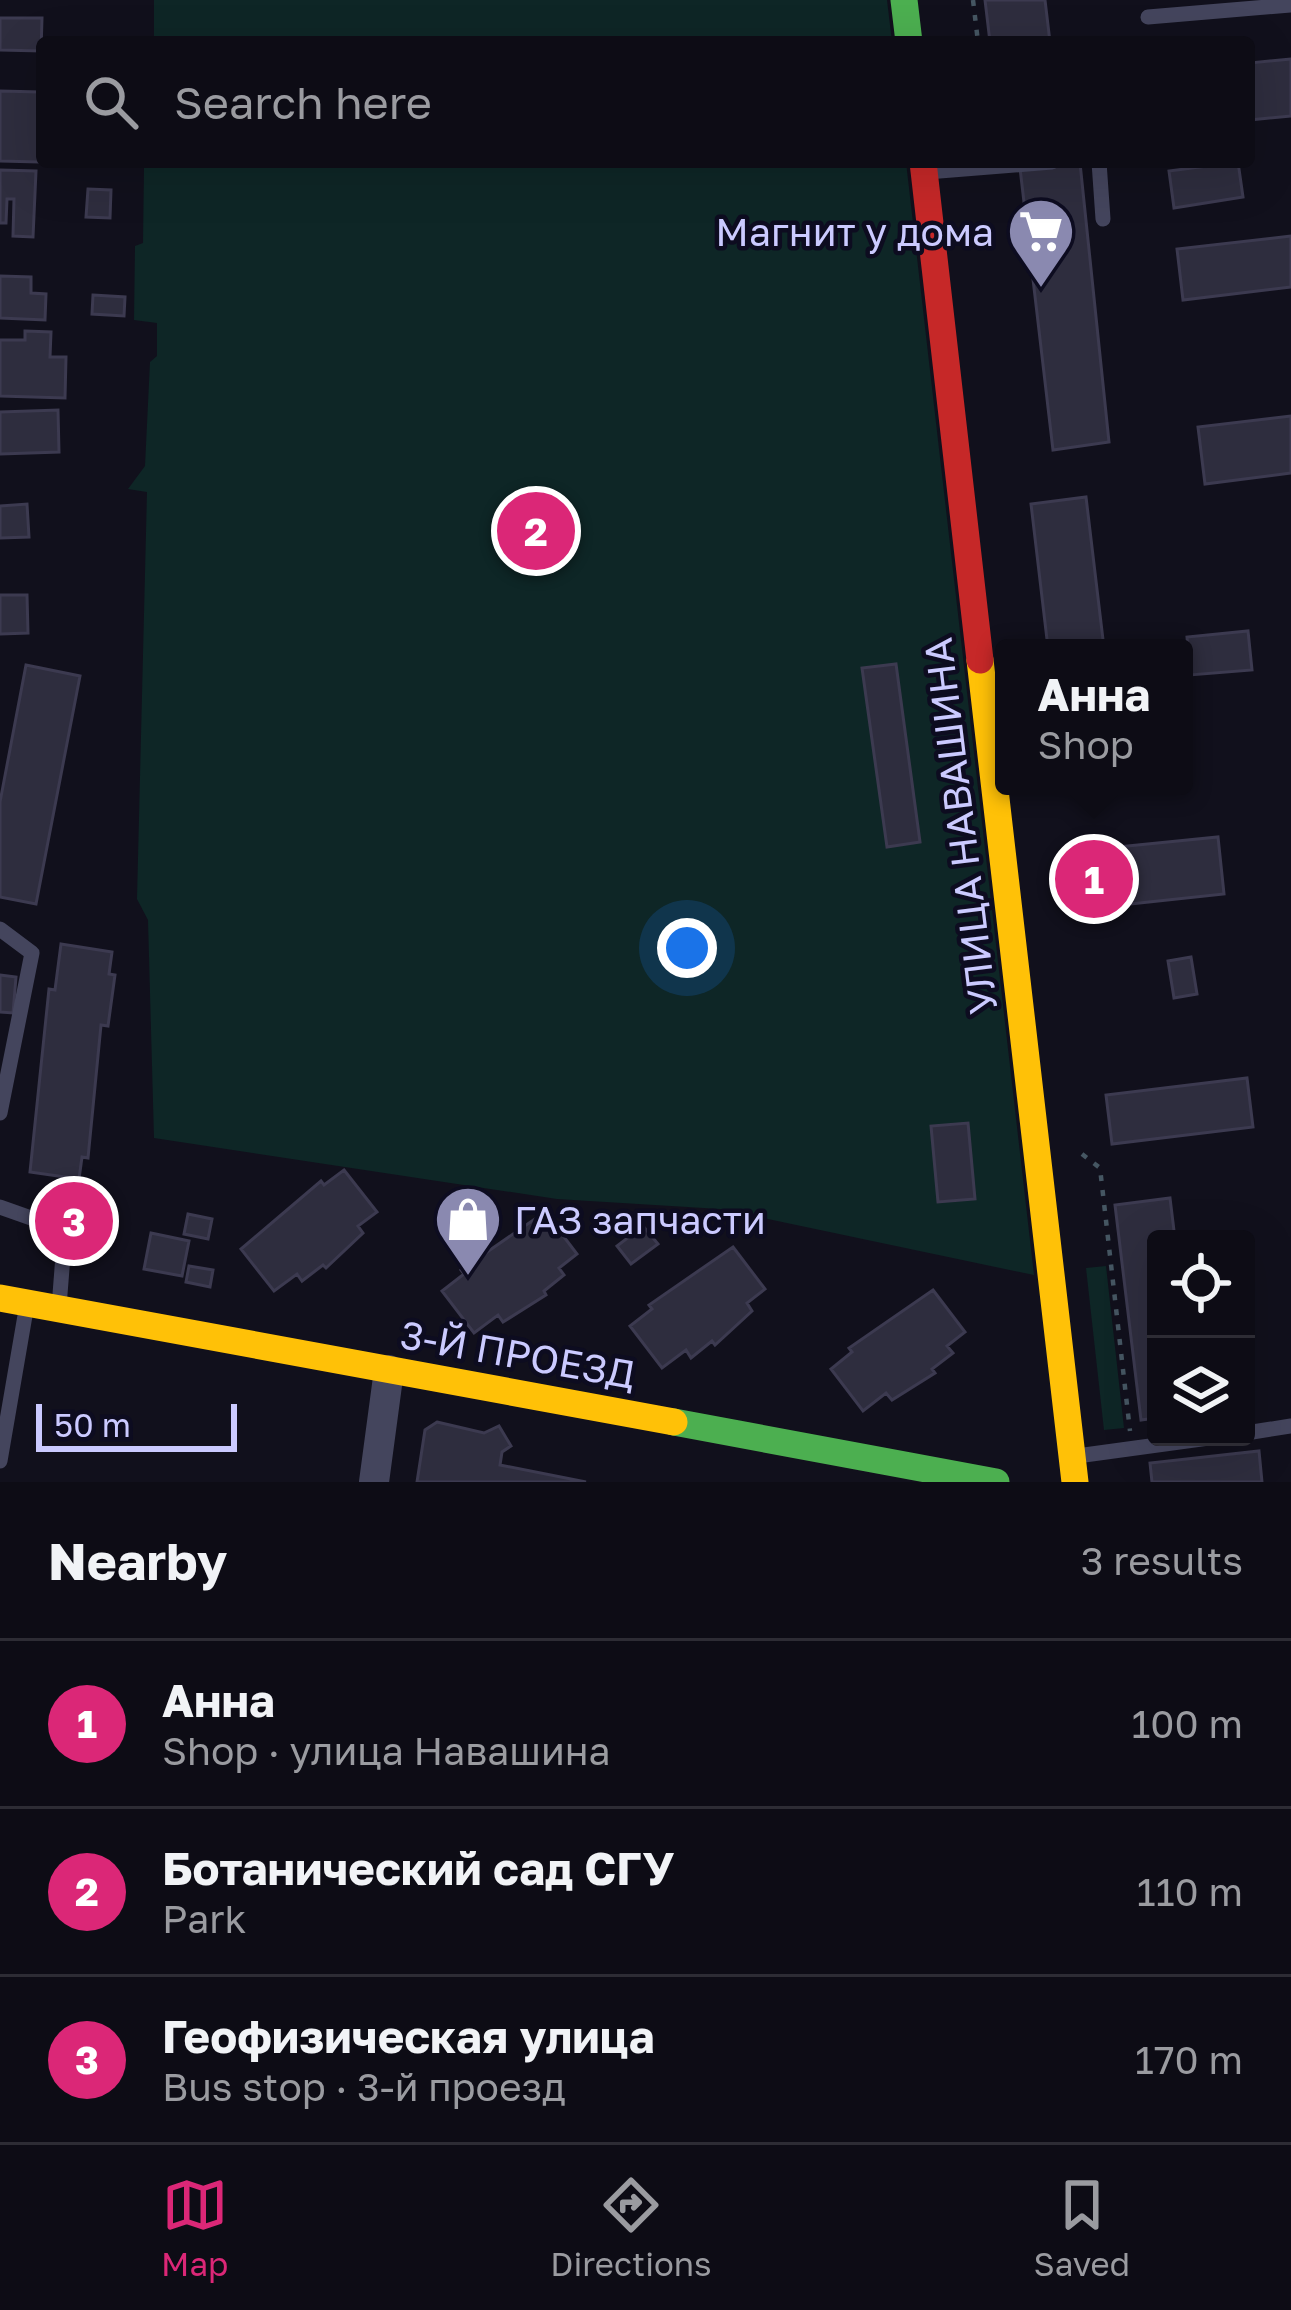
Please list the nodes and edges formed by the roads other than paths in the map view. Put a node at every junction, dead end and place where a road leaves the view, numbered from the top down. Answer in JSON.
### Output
{"nodes":[{"id":1,"x":904,"y":0,"type":"edge"},
{"id":2,"x":1291,"y":5,"type":"edge"},
{"id":3,"x":1148,"y":16,"type":"dead end"},
{"id":4,"x":908,"y":36,"type":"edge"},
{"id":5,"x":923,"y":168,"type":"edge"},
{"id":6,"x":1099,"y":168,"type":"edge"},
{"id":7,"x":1103,"y":219,"type":"dead end"},
{"id":8,"x":995,"y":792,"type":"edge"},
{"id":9,"x":995,"y":795,"type":"edge"},
{"id":10,"x":0,"y":929,"type":"edge"},
{"id":11,"x":0,"y":1113,"type":"edge"},
{"id":12,"x":0,"y":1207,"type":"edge"},
{"id":13,"x":14,"y":1300,"type":"edge"},
{"id":14,"x":59,"y":1307,"type":"junction"},
{"id":15,"x":389,"y":1370,"type":"junction"},
{"id":16,"x":1291,"y":1426,"type":"edge"},
{"id":17,"x":1255,"y":1432,"type":"edge"},
{"id":18,"x":1176,"y":1446,"type":"edge"},
{"id":19,"x":0,"y":1461,"type":"edge"},
{"id":20,"x":1073,"y":1469,"type":"edge"},
{"id":21,"x":924,"y":1476,"type":"edge"},
{"id":22,"x":374,"y":1482,"type":"edge"},
{"id":23,"x":996,"y":1482,"type":"edge"}],
"edges":[{"from":1,"to":4,"type":"main road"},
{"from":2,"to":3,"type":"lane"},
{"from":5,"to":8,"type":"main road","name":"УЛИЦА НАВАШИНА"},
{"from":6,"to":7,"type":"lane"},
{"from":9,"to":20,"type":"main road","name":"УЛИЦА НАВАШИНА"},
{"from":10,"to":11,"type":"lane"},
{"from":12,"to":14,"type":"lane"},
{"from":13,"to":14,"type":"main road","name":"3-Й ПРОЕЗД"},
{"from":13,"to":19,"type":"lane"},
{"from":14,"to":15,"type":"main road","name":"3-Й ПРОЕЗД"},
{"from":15,"to":21,"type":"main road","name":"3-Й ПРОЕЗД"},
{"from":15,"to":22,"type":"street"},
{"from":16,"to":17,"type":"lane"},
{"from":18,"to":20,"type":"lane"},
{"from":21,"to":23,"type":"main road","name":"3-Й ПРОЕЗД"}]}
